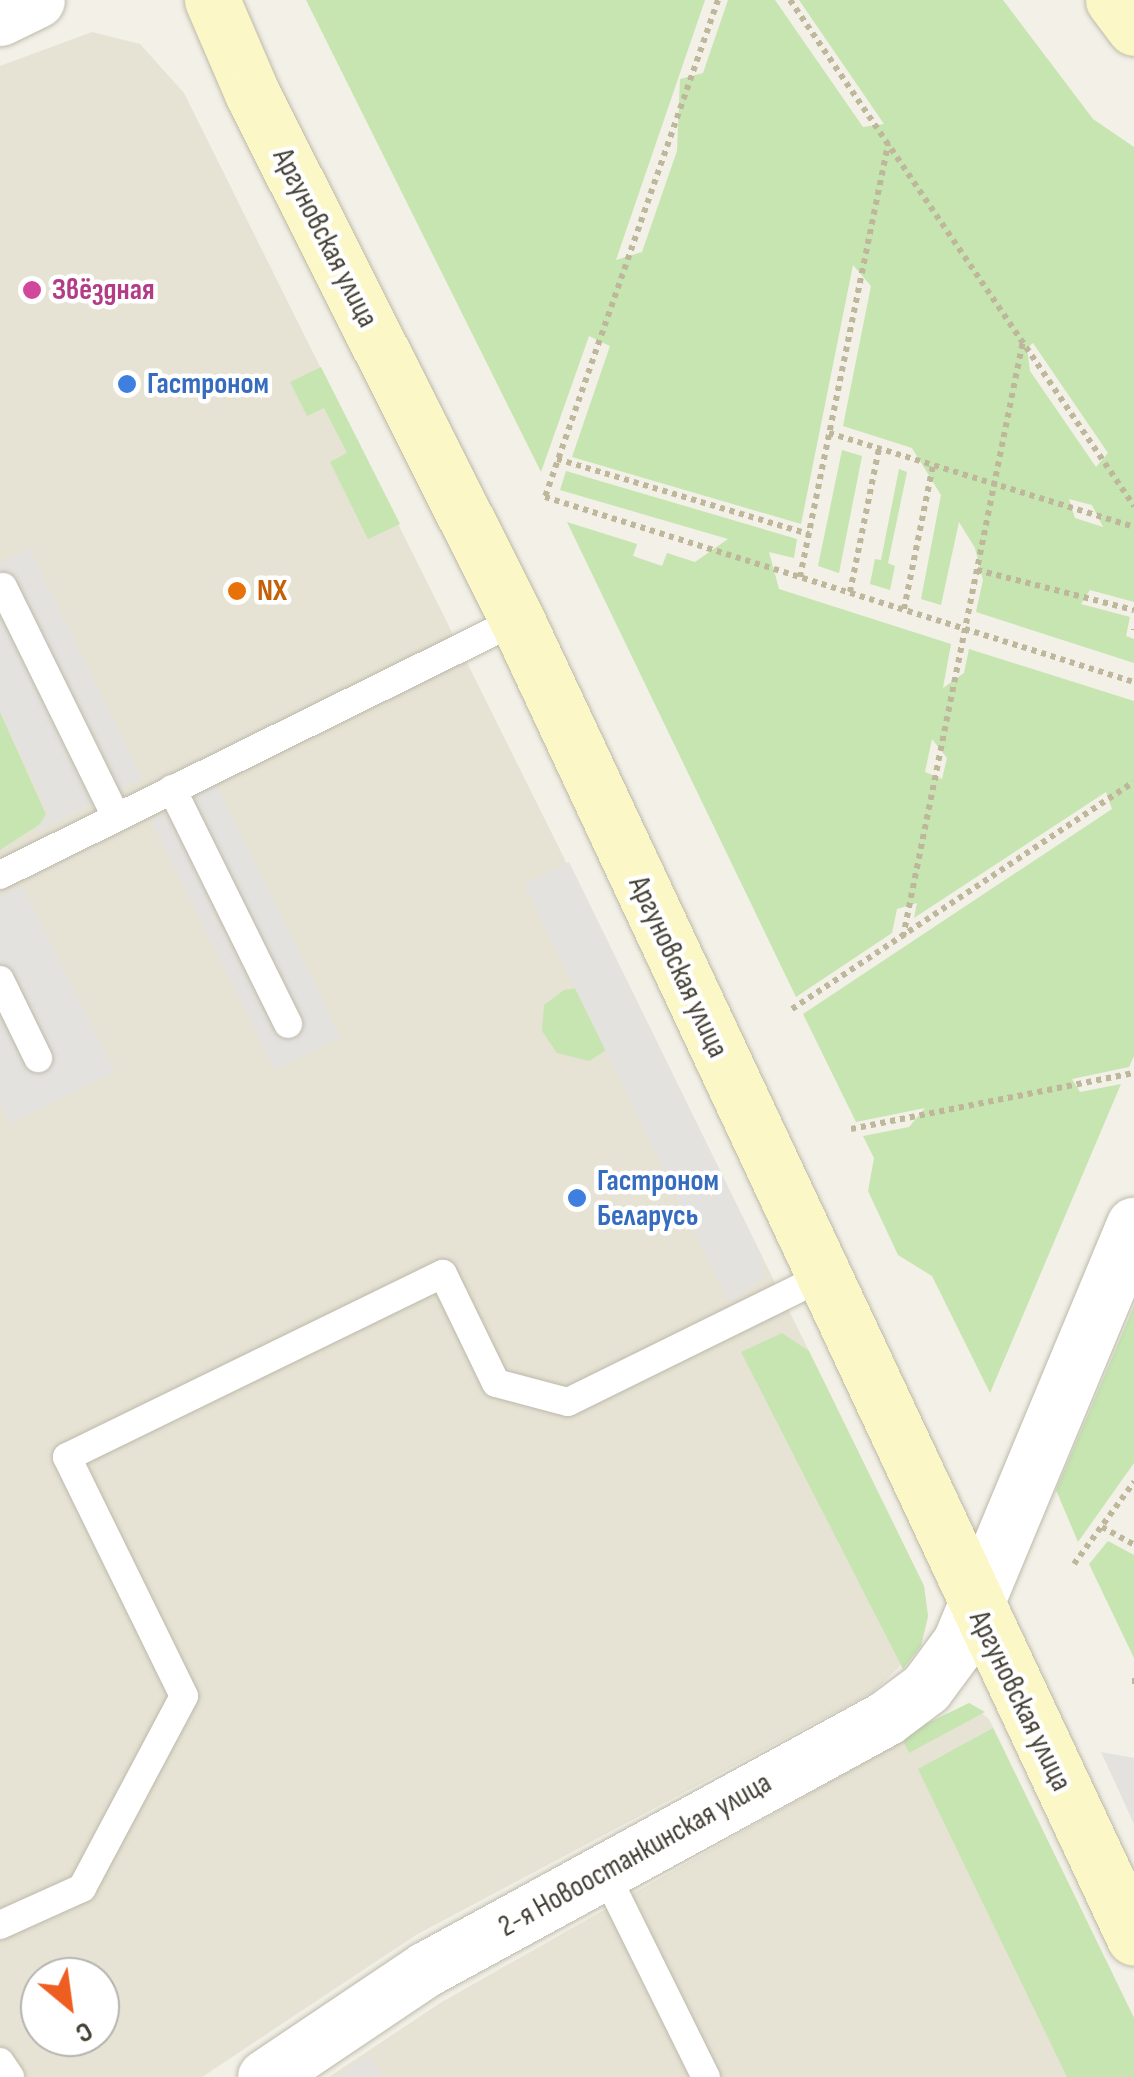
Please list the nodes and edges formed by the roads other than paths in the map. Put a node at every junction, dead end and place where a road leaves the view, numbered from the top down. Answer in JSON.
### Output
{"nodes":[{"id":1,"x":37,"y":0,"type":"edge"},
{"id":2,"x":212,"y":0,"type":"edge"},
{"id":3,"x":1113,"y":0,"type":"edge"},
{"id":4,"x":0,"y":18,"type":"edge"},
{"id":5,"x":1134,"y":28,"type":"edge"},
{"id":6,"x":3,"y":587,"type":"dead end"},
{"id":7,"x":517,"y":620,"type":"junction"},
{"id":8,"x":172,"y":790,"type":"junction"},
{"id":9,"x":116,"y":817,"type":"junction"},
{"id":10,"x":0,"y":875,"type":"edge"},
{"id":11,"x":0,"y":980,"type":"edge"},
{"id":12,"x":288,"y":1024,"type":"dead end"},
{"id":13,"x":38,"y":1058,"type":"dead end"},
{"id":14,"x":1134,"y":1224,"type":"edge"},
{"id":15,"x":822,"y":1277,"type":"junction"},
{"id":16,"x":975,"y":1607,"type":"junction"},
{"id":17,"x":604,"y":1871,"type":"junction"},
{"id":18,"x":0,"y":1925,"type":"edge"},
{"id":19,"x":1134,"y":1938,"type":"edge"},
{"id":20,"x":0,"y":2062,"type":"edge"},
{"id":21,"x":10,"y":2077,"type":"edge"},
{"id":22,"x":265,"y":2077,"type":"edge"},
{"id":23,"x":706,"y":2077,"type":"edge"}],
"edges":[{"from":1,"to":4,"type":"street"},
{"from":2,"to":7,"type":"main road","name":"Аргуновская улица"},
{"from":3,"to":5,"type":"main road"},
{"from":6,"to":9,"type":"lane"},
{"from":7,"to":8,"type":"lane"},
{"from":7,"to":15,"type":"main road","name":"Аргуновская улица"},
{"from":8,"to":9,"type":"lane"},
{"from":8,"to":12,"type":"lane"},
{"from":9,"to":10,"type":"lane"},
{"from":11,"to":13,"type":"lane"},
{"from":14,"to":16,"type":"street","name":"2-я Новоостанкинская улица"},
{"from":15,"to":16,"type":"main road","name":"Аргуновская улица"},
{"from":15,"to":18,"type":"lane"},
{"from":16,"to":17,"type":"street","name":"2-я Новоостанкинская улица"},
{"from":16,"to":19,"type":"main road","name":"Аргуновская улица"},
{"from":17,"to":22,"type":"street","name":"2-я Новоостанкинская улица"},
{"from":17,"to":23,"type":"lane"},
{"from":20,"to":21,"type":"lane"}]}
